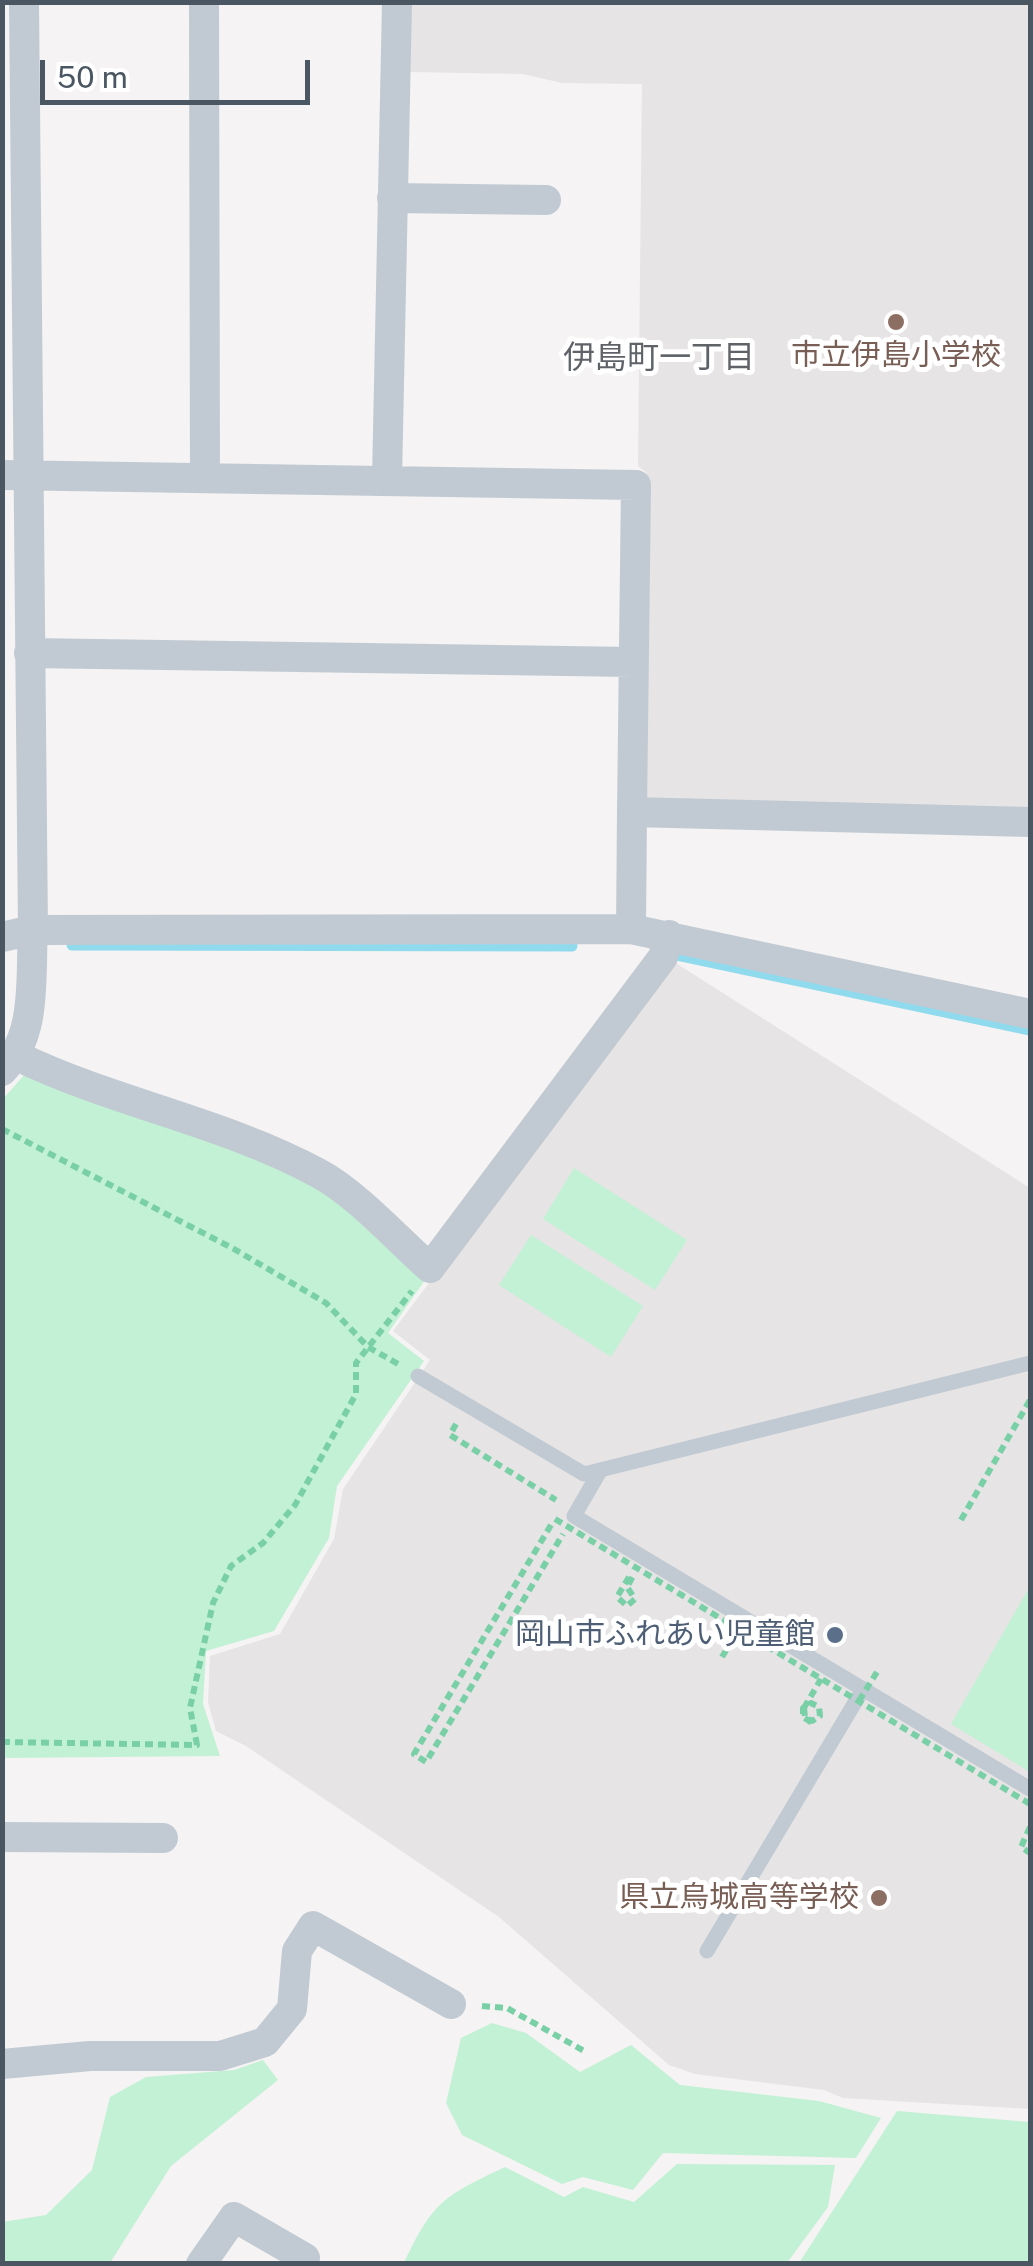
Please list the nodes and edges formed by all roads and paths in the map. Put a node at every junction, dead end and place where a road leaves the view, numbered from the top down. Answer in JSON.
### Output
{"nodes":[{"id":1,"x":24,"y":2,"type":"edge"},
{"id":2,"x":204,"y":2,"type":"edge"},
{"id":3,"x":397,"y":2,"type":"edge"},
{"id":4,"x":392,"y":198,"type":"junction"},
{"id":5,"x":546,"y":200,"type":"dead end"},
{"id":6,"x":14,"y":475,"type":"edge"},
{"id":7,"x":204,"y":477,"type":"junction"},
{"id":8,"x":387,"y":478,"type":"junction"},
{"id":9,"x":29,"y":653,"type":"junction"},
{"id":10,"x":632,"y":662,"type":"junction"},
{"id":11,"x":632,"y":812,"type":"junction"},
{"id":12,"x":1030,"y":822,"type":"edge"},
{"id":13,"x":632,"y":929,"type":"junction"},
{"id":14,"x":18,"y":934,"type":"edge"},
{"id":15,"x":669,"y":934,"type":"junction"},
{"id":16,"x":1030,"y":1014,"type":"edge"},
{"id":17,"x":10,"y":1063,"type":"edge"},
{"id":18,"x":2,"y":1128,"type":"edge"},
{"id":19,"x":430,"y":1268,"type":"junction"},
{"id":20,"x":368,"y":1348,"type":"junction"},
{"id":21,"x":1030,"y":1364,"type":"edge"},
{"id":22,"x":412,"y":1372,"type":"joint"},
{"id":23,"x":1030,"y":1400,"type":"edge"},
{"id":24,"x":468,"y":1405,"type":"junction"},
{"id":25,"x":600,"y":1471,"type":"junction"},
{"id":26,"x":562,"y":1514,"type":"junction"},
{"id":27,"x":961,"y":1520,"type":"dead end"},
{"id":28,"x":626,"y":1587,"type":"dead end"},
{"id":29,"x":619,"y":1594,"type":"dead end"},
{"id":30,"x":876,"y":1672,"type":"dead end"},
{"id":31,"x":822,"y":1679,"type":"junction"},
{"id":32,"x":861,"y":1695,"type":"junction"},
{"id":33,"x":808,"y":1722,"type":"dead end"},
{"id":34,"x":2,"y":1742,"type":"edge"},
{"id":35,"x":1030,"y":1789,"type":"edge"},
{"id":36,"x":1030,"y":1804,"type":"edge"},
{"id":37,"x":1030,"y":1832,"type":"edge"},
{"id":38,"x":2,"y":1837,"type":"edge"},
{"id":39,"x":163,"y":1838,"type":"dead end"},
{"id":40,"x":1030,"y":1853,"type":"edge"},
{"id":41,"x":707,"y":1951,"type":"dead end"},
{"id":42,"x":451,"y":2004,"type":"joint"},
{"id":43,"x":586,"y":2052,"type":"dead end"},
{"id":44,"x":2,"y":2064,"type":"edge"},
{"id":45,"x":201,"y":2264,"type":"edge"},
{"id":46,"x":302,"y":2264,"type":"edge"}],
"edges":[{"from":1,"to":6,"type":"street"},
{"from":2,"to":7,"type":"street"},
{"from":3,"to":4,"type":"street"},
{"from":4,"to":5,"type":"street"},
{"from":4,"to":8,"type":"street"},
{"from":6,"to":7,"type":"street"},
{"from":6,"to":9,"type":"street"},
{"from":7,"to":8,"type":"street"},
{"from":8,"to":10,"type":"street"},
{"from":9,"to":10,"type":"street"},
{"from":9,"to":14,"type":"street"},
{"from":10,"to":11,"type":"street"},
{"from":11,"to":12,"type":"street"},
{"from":11,"to":13,"type":"street"},
{"from":13,"to":14,"type":"street"},
{"from":13,"to":15,"type":"street"},
{"from":14,"to":17,"type":"street"},
{"from":15,"to":16,"type":"street"},
{"from":15,"to":19,"type":"street"},
{"from":17,"to":19,"type":"street"},
{"from":18,"to":20,"type":"path"},
{"from":19,"to":20,"type":"path"},
{"from":20,"to":22,"type":"path"},
{"from":20,"to":34,"type":"path"},
{"from":21,"to":25,"type":"lane"},
{"from":22,"to":24,"type":"lane"},
{"from":23,"to":27,"type":"path"},
{"from":24,"to":25,"type":"lane"},
{"from":24,"to":26,"type":"path"},
{"from":25,"to":26,"type":"lane"},
{"from":26,"to":26,"type":"path"},
{"from":26,"to":31,"type":"path","bridge":true},
{"from":26,"to":32,"type":"lane"},
{"from":28,"to":29,"type":"path"},
{"from":30,"to":32,"type":"path","bridge":true},
{"from":31,"to":32,"type":"path","bridge":true},
{"from":31,"to":33,"type":"path","bridge":true},
{"from":32,"to":35,"type":"lane"},
{"from":32,"to":36,"type":"path","bridge":true},
{"from":32,"to":41,"type":"lane"},
{"from":37,"to":40,"type":"path"},
{"from":38,"to":39,"type":"street"},
{"from":42,"to":43,"type":"path"},
{"from":42,"to":44,"type":"street"},
{"from":45,"to":46,"type":"street"}]}
